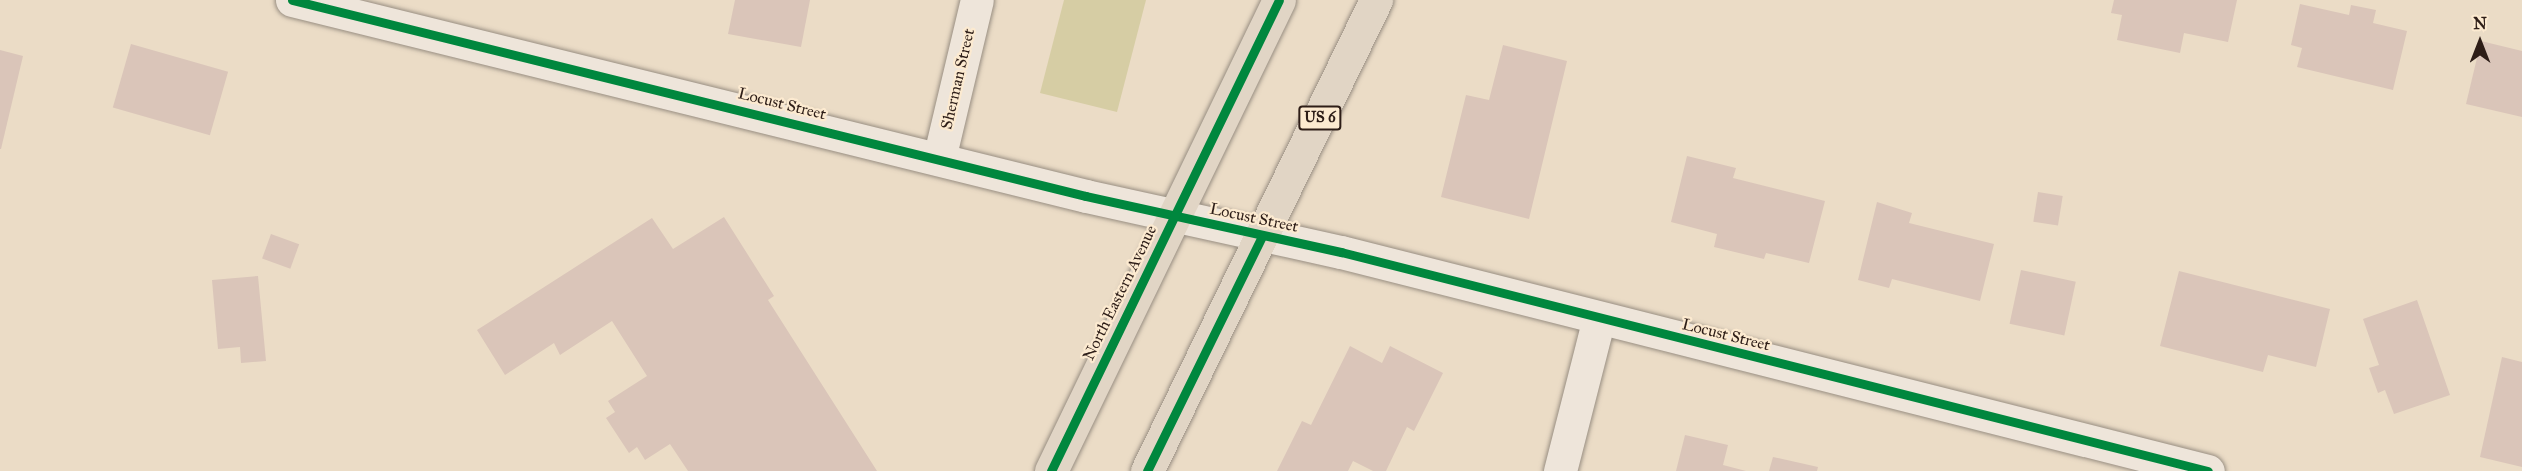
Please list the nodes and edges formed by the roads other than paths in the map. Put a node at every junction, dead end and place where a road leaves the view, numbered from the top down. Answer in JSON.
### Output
{"nodes":[{"id":1,"x":977,"y":0,"type":"edge"},
{"id":2,"x":1279,"y":0,"type":"edge"},
{"id":3,"x":1376,"y":0,"type":"edge"},
{"id":4,"x":301,"y":1,"type":"edge"},
{"id":5,"x":939,"y":159,"type":"junction"},
{"id":6,"x":1174,"y":216,"type":"junction"},
{"id":7,"x":1262,"y":236,"type":"junction"},
{"id":8,"x":1599,"y":318,"type":"junction"},
{"id":9,"x":1051,"y":471,"type":"edge"},
{"id":10,"x":1147,"y":471,"type":"edge"},
{"id":11,"x":1560,"y":471,"type":"edge"},
{"id":12,"x":2208,"y":471,"type":"edge"}],
"edges":[{"from":1,"to":5,"type":"street","name":"Sherman Street"},
{"from":2,"to":6,"type":"main road","name":"North Eastern Avenue"},
{"from":3,"to":7,"type":"main road","number":"US 6"},
{"from":4,"to":5,"type":"street","name":"Locust Street"},
{"from":5,"to":6,"type":"street","name":"Locust Street"},
{"from":6,"to":7,"type":"street","name":"Locust Street"},
{"from":6,"to":9,"type":"main road","name":"North Eastern Avenue"},
{"from":7,"to":8,"type":"street","name":"Locust Street"},
{"from":7,"to":10,"type":"main road","number":"US 6"},
{"from":8,"to":11,"type":"street"},
{"from":8,"to":12,"type":"street","name":"Locust Street"}]}
